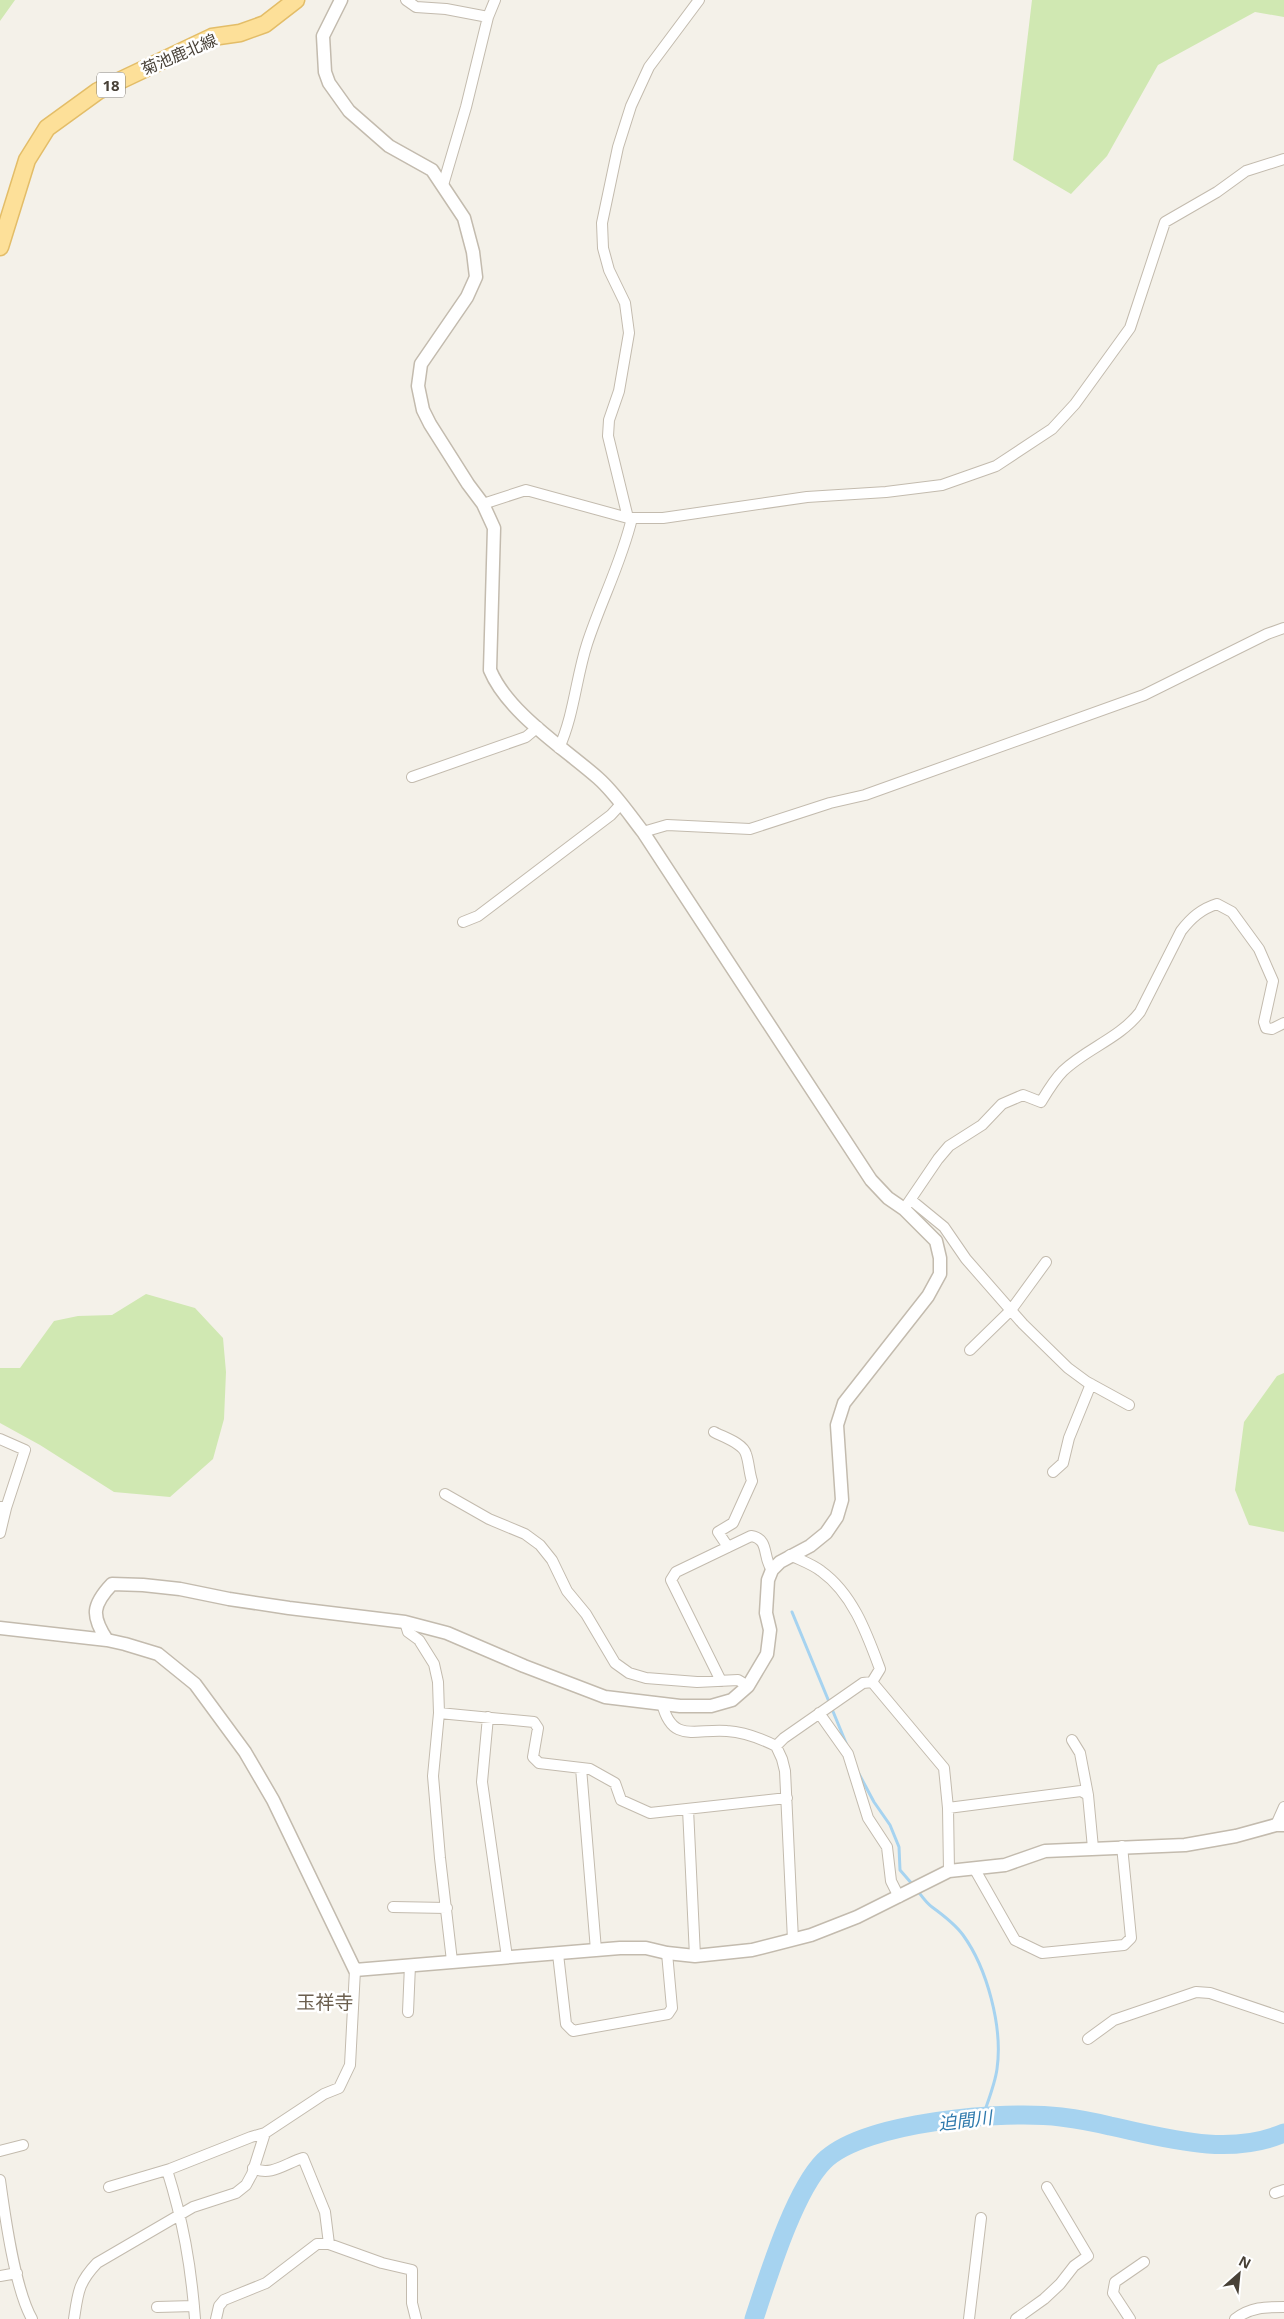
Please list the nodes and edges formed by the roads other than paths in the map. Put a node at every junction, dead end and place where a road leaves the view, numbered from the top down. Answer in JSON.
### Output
{"nodes":[{"id":1,"x":296,"y":0,"type":"edge"},
{"id":2,"x":341,"y":0,"type":"edge"},
{"id":3,"x":406,"y":0,"type":"edge"},
{"id":4,"x":495,"y":0,"type":"edge"},
{"id":5,"x":699,"y":0,"type":"edge"},
{"id":6,"x":488,"y":17,"type":"junction"},
{"id":7,"x":1284,"y":159,"type":"edge"},
{"id":8,"x":442,"y":185,"type":"junction"},
{"id":9,"x":0,"y":247,"type":"edge"},
{"id":10,"x":483,"y":504,"type":"junction"},
{"id":11,"x":630,"y":518,"type":"junction"},
{"id":12,"x":1284,"y":628,"type":"edge"},
{"id":13,"x":538,"y":727,"type":"junction"},
{"id":14,"x":559,"y":748,"type":"junction"},
{"id":15,"x":412,"y":777,"type":"dead end"},
{"id":16,"x":621,"y":804,"type":"junction"},
{"id":17,"x":643,"y":832,"type":"junction"},
{"id":18,"x":463,"y":922,"type":"dead end"},
{"id":19,"x":1284,"y":1023,"type":"edge"},
{"id":20,"x":908,"y":1205,"type":"junction"},
{"id":21,"x":1046,"y":1262,"type":"dead end"},
{"id":22,"x":1011,"y":1310,"type":"junction"},
{"id":23,"x":970,"y":1350,"type":"dead end"},
{"id":24,"x":1091,"y":1384,"type":"junction"},
{"id":25,"x":1129,"y":1405,"type":"dead end"},
{"id":26,"x":714,"y":1432,"type":"dead end"},
{"id":27,"x":0,"y":1440,"type":"edge"},
{"id":28,"x":1053,"y":1472,"type":"dead end"},
{"id":29,"x":445,"y":1494,"type":"dead end"},
{"id":30,"x":3,"y":1507,"type":"edge"},
{"id":31,"x":0,"y":1533,"type":"edge"},
{"id":32,"x":728,"y":1547,"type":"junction"},
{"id":33,"x":790,"y":1555,"type":"junction"},
{"id":34,"x":772,"y":1570,"type":"junction"},
{"id":35,"x":405,"y":1622,"type":"junction"},
{"id":36,"x":0,"y":1628,"type":"edge"},
{"id":37,"x":107,"y":1640,"type":"junction"},
{"id":38,"x":721,"y":1681,"type":"junction"},
{"id":39,"x":872,"y":1682,"type":"junction"},
{"id":40,"x":748,"y":1686,"type":"junction"},
{"id":41,"x":662,"y":1703,"type":"junction"},
{"id":42,"x":439,"y":1713,"type":"junction"},
{"id":43,"x":819,"y":1713,"type":"junction"},
{"id":44,"x":488,"y":1717,"type":"junction"},
{"id":45,"x":1072,"y":1740,"type":"dead end"},
{"id":46,"x":776,"y":1746,"type":"junction"},
{"id":47,"x":581,"y":1768,"type":"junction"},
{"id":48,"x":1088,"y":1795,"type":"junction"},
{"id":49,"x":787,"y":1798,"type":"junction"},
{"id":50,"x":1284,"y":1807,"type":"edge"},
{"id":51,"x":948,"y":1808,"type":"junction"},
{"id":52,"x":688,"y":1809,"type":"junction"},
{"id":53,"x":1280,"y":1825,"type":"edge"},
{"id":54,"x":1122,"y":1846,"type":"junction"},
{"id":55,"x":1093,"y":1848,"type":"junction"},
{"id":56,"x":974,"y":1868,"type":"junction"},
{"id":57,"x":949,"y":1871,"type":"junction"},
{"id":58,"x":899,"y":1896,"type":"junction"},
{"id":59,"x":393,"y":1907,"type":"dead end"},
{"id":60,"x":447,"y":1908,"type":"junction"},
{"id":61,"x":793,"y":1940,"type":"junction"},
{"id":62,"x":596,"y":1950,"type":"junction"},
{"id":63,"x":667,"y":1953,"type":"junction"},
{"id":64,"x":558,"y":1954,"type":"junction"},
{"id":65,"x":695,"y":1956,"type":"junction"},
{"id":66,"x":507,"y":1958,"type":"junction"},
{"id":67,"x":452,"y":1961,"type":"junction"},
{"id":68,"x":410,"y":1965,"type":"junction"},
{"id":69,"x":356,"y":1970,"type":"junction"},
{"id":70,"x":408,"y":2012,"type":"dead end"},
{"id":71,"x":1284,"y":2018,"type":"edge"},
{"id":72,"x":1088,"y":2038,"type":"dead end"},
{"id":73,"x":265,"y":2134,"type":"junction"},
{"id":74,"x":23,"y":2146,"type":"dead end"},
{"id":75,"x":0,"y":2151,"type":"edge"},
{"id":76,"x":253,"y":2168,"type":"junction"},
{"id":77,"x":168,"y":2170,"type":"junction"},
{"id":78,"x":0,"y":2180,"type":"edge"},
{"id":79,"x":109,"y":2187,"type":"dead end"},
{"id":80,"x":1047,"y":2187,"type":"dead end"},
{"id":81,"x":181,"y":2215,"type":"junction"},
{"id":82,"x":981,"y":2218,"type":"dead end"},
{"id":83,"x":329,"y":2244,"type":"junction"},
{"id":84,"x":1144,"y":2262,"type":"dead end"},
{"id":85,"x":17,"y":2273,"type":"junction"},
{"id":86,"x":0,"y":2276,"type":"edge"},
{"id":87,"x":194,"y":2306,"type":"junction"},
{"id":88,"x":157,"y":2307,"type":"dead end"},
{"id":89,"x":1284,"y":2307,"type":"edge"},
{"id":90,"x":32,"y":2319,"type":"edge"},
{"id":91,"x":74,"y":2319,"type":"edge"},
{"id":92,"x":195,"y":2319,"type":"edge"},
{"id":93,"x":216,"y":2319,"type":"edge"},
{"id":94,"x":416,"y":2319,"type":"edge"},
{"id":95,"x":969,"y":2319,"type":"edge"},
{"id":96,"x":1016,"y":2319,"type":"edge"},
{"id":97,"x":1130,"y":2319,"type":"edge"},
{"id":98,"x":1235,"y":2319,"type":"edge"}],
"edges":[{"from":1,"to":9,"type":"main road","name":"菊池鹿北線","number":"18"},
{"from":2,"to":8,"type":"street"},
{"from":3,"to":6,"type":"street"},
{"from":4,"to":6,"type":"street"},
{"from":5,"to":11,"type":"street"},
{"from":6,"to":8,"type":"street"},
{"from":7,"to":11,"type":"street"},
{"from":8,"to":10,"type":"street"},
{"from":10,"to":11,"type":"street"},
{"from":10,"to":13,"type":"street"},
{"from":11,"to":14,"type":"street"},
{"from":12,"to":17,"type":"street"},
{"from":13,"to":14,"type":"street"},
{"from":13,"to":15,"type":"street"},
{"from":14,"to":16,"type":"street"},
{"from":16,"to":17,"type":"street"},
{"from":16,"to":18,"type":"street"},
{"from":17,"to":20,"type":"street"},
{"from":19,"to":20,"type":"street"},
{"from":20,"to":22,"type":"street"},
{"from":20,"to":33,"type":"street"},
{"from":21,"to":22,"type":"street"},
{"from":22,"to":23,"type":"street"},
{"from":22,"to":24,"type":"street"},
{"from":24,"to":25,"type":"street"},
{"from":24,"to":28,"type":"street"},
{"from":26,"to":32,"type":"street"},
{"from":27,"to":30,"type":"street"},
{"from":29,"to":38,"type":"street"},
{"from":30,"to":31,"type":"street"},
{"from":32,"to":34,"type":"street"},
{"from":32,"to":38,"type":"street"},
{"from":33,"to":34,"type":"street"},
{"from":33,"to":39,"type":"street"},
{"from":34,"to":40,"type":"street"},
{"from":35,"to":37,"type":"street"},
{"from":35,"to":41,"type":"street"},
{"from":35,"to":42,"type":"street"},
{"from":36,"to":37,"type":"street"},
{"from":37,"to":69,"type":"street"},
{"from":38,"to":40,"type":"street"},
{"from":39,"to":43,"type":"street"},
{"from":39,"to":51,"type":"street"},
{"from":40,"to":41,"type":"street"},
{"from":41,"to":46,"type":"street"},
{"from":42,"to":44,"type":"street"},
{"from":42,"to":60,"type":"street"},
{"from":43,"to":46,"type":"street"},
{"from":43,"to":58,"type":"street"},
{"from":44,"to":47,"type":"street"},
{"from":44,"to":66,"type":"street"},
{"from":45,"to":48,"type":"street"},
{"from":46,"to":49,"type":"street"},
{"from":47,"to":52,"type":"street"},
{"from":47,"to":62,"type":"street"},
{"from":48,"to":51,"type":"street"},
{"from":48,"to":55,"type":"street"},
{"from":49,"to":52,"type":"street"},
{"from":49,"to":61,"type":"street"},
{"from":50,"to":53,"type":"street"},
{"from":51,"to":57,"type":"street"},
{"from":52,"to":65,"type":"street"},
{"from":53,"to":54,"type":"street"},
{"from":54,"to":55,"type":"street"},
{"from":54,"to":56,"type":"street"},
{"from":55,"to":56,"type":"street"},
{"from":56,"to":57,"type":"street"},
{"from":57,"to":58,"type":"street"},
{"from":58,"to":61,"type":"street"},
{"from":59,"to":60,"type":"street"},
{"from":60,"to":67,"type":"street"},
{"from":61,"to":65,"type":"street"},
{"from":62,"to":63,"type":"street"},
{"from":62,"to":64,"type":"street"},
{"from":63,"to":64,"type":"street"},
{"from":63,"to":65,"type":"street"},
{"from":64,"to":66,"type":"street"},
{"from":66,"to":67,"type":"street"},
{"from":67,"to":68,"type":"street"},
{"from":68,"to":69,"type":"street"},
{"from":68,"to":70,"type":"street"},
{"from":69,"to":73,"type":"street"},
{"from":71,"to":72,"type":"street"},
{"from":73,"to":76,"type":"street"},
{"from":73,"to":77,"type":"street"},
{"from":74,"to":75,"type":"street"},
{"from":76,"to":81,"type":"street"},
{"from":76,"to":83,"type":"street"},
{"from":77,"to":79,"type":"street"},
{"from":77,"to":81,"type":"street"},
{"from":78,"to":85,"type":"street"},
{"from":80,"to":96,"type":"street"},
{"from":81,"to":87,"type":"street"},
{"from":81,"to":91,"type":"street"},
{"from":82,"to":95,"type":"street"},
{"from":83,"to":93,"type":"street"},
{"from":83,"to":94,"type":"street"},
{"from":84,"to":97,"type":"street"},
{"from":85,"to":86,"type":"street"},
{"from":85,"to":90,"type":"street"},
{"from":87,"to":88,"type":"street"},
{"from":87,"to":92,"type":"street"},
{"from":89,"to":98,"type":"street"}]}
